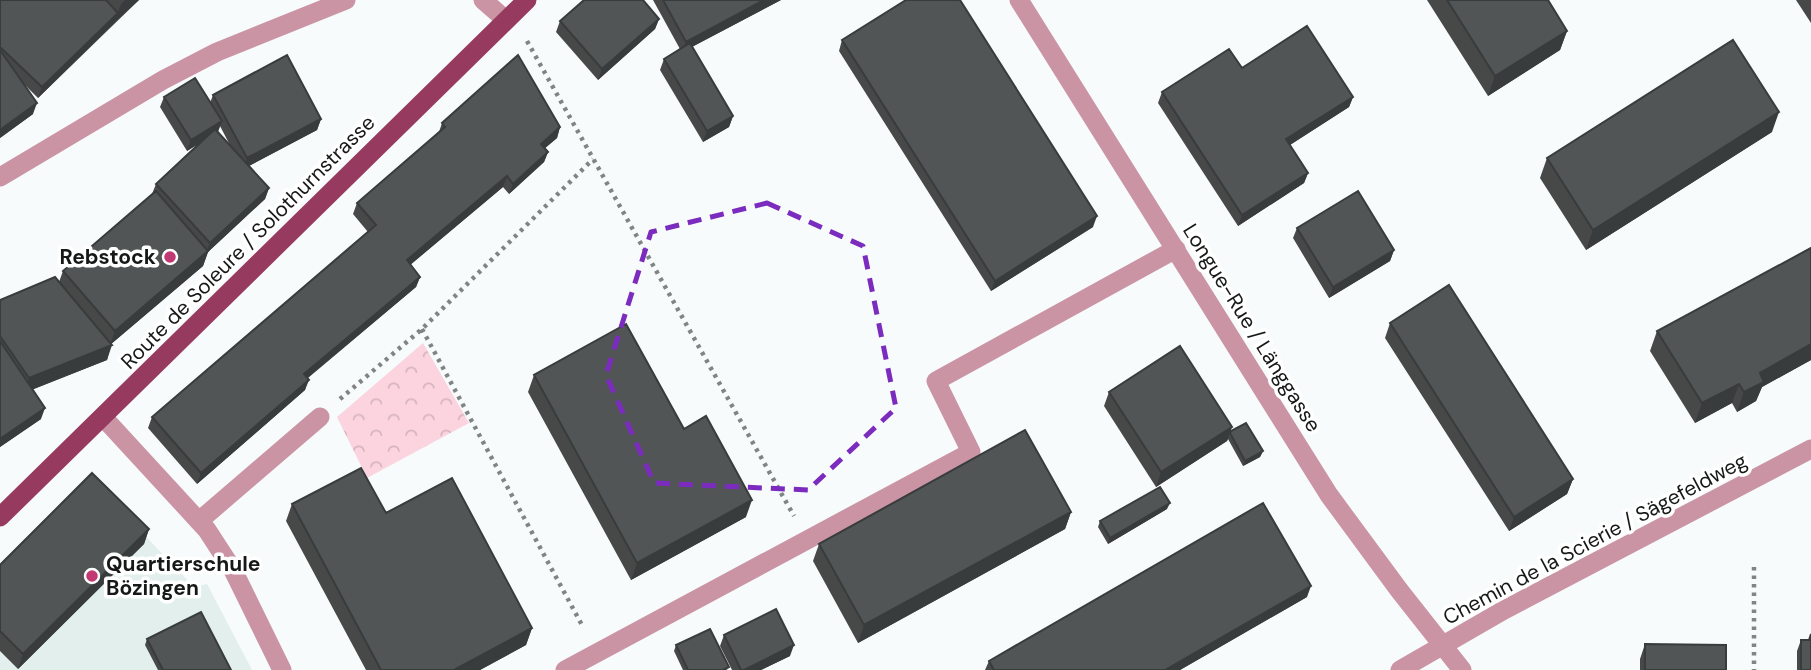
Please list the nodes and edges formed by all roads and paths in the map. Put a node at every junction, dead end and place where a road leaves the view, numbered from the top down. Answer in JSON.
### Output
{"nodes":[{"id":1,"x":346,"y":0,"type":"edge"},
{"id":2,"x":483,"y":0,"type":"edge"},
{"id":3,"x":527,"y":0,"type":"edge"},
{"id":4,"x":1019,"y":0,"type":"edge"},
{"id":5,"x":506,"y":20,"type":"junction"},
{"id":6,"x":527,"y":40,"type":"dead end"},
{"id":7,"x":593,"y":159,"type":"junction"},
{"id":8,"x":0,"y":177,"type":"edge"},
{"id":9,"x":1175,"y":250,"type":"junction"},
{"id":10,"x":422,"y":329,"type":"junction"},
{"id":11,"x":103,"y":417,"type":"junction"},
{"id":12,"x":320,"y":417,"type":"joint"},
{"id":13,"x":1811,"y":449,"type":"edge"},
{"id":14,"x":0,"y":517,"type":"edge"},
{"id":15,"x":200,"y":521,"type":"junction"},
{"id":16,"x":807,"y":540,"type":"junction"},
{"id":17,"x":1754,"y":567,"type":"dead end"},
{"id":18,"x":1444,"y":646,"type":"junction"},
{"id":19,"x":597,"y":652,"type":"junction"},
{"id":20,"x":282,"y":670,"type":"edge"},
{"id":21,"x":565,"y":670,"type":"edge"},
{"id":22,"x":1400,"y":670,"type":"edge"},
{"id":23,"x":1462,"y":670,"type":"edge"},
{"id":24,"x":1754,"y":670,"type":"edge"}],
"edges":[{"from":1,"to":8,"type":"street"},
{"from":2,"to":5,"type":"street"},
{"from":3,"to":5,"type":"main road","name":"Route de Soleure / Solothurnstrasse"},
{"from":4,"to":9,"type":"street","name":"Longue-Rue / Länggasse"},
{"from":5,"to":11,"type":"main road","name":"Route de Soleure / Solothurnstrasse"},
{"from":6,"to":7,"type":"path"},
{"from":7,"to":10,"type":"path"},
{"from":7,"to":16,"type":"path"},
{"from":9,"to":16,"type":"street"},
{"from":9,"to":18,"type":"street","name":"Longue-Rue / Länggasse"},
{"from":10,"to":12,"type":"path"},
{"from":10,"to":19,"type":"path"},
{"from":11,"to":14,"type":"main road","name":"Route de Soleure / Solothurnstrasse"},
{"from":11,"to":15,"type":"street"},
{"from":12,"to":15,"type":"street"},
{"from":13,"to":18,"type":"street","name":"Chemin de la Scierie / Sägefeldweg"},
{"from":15,"to":20,"type":"street"},
{"from":16,"to":19,"type":"street"},
{"from":17,"to":24,"type":"path"},
{"from":18,"to":22,"type":"street","name":"Chemin de la Scierie / Sägefeldweg"},
{"from":18,"to":23,"type":"street","name":"Longue-Rue / Länggasse"},
{"from":19,"to":21,"type":"street"}]}
